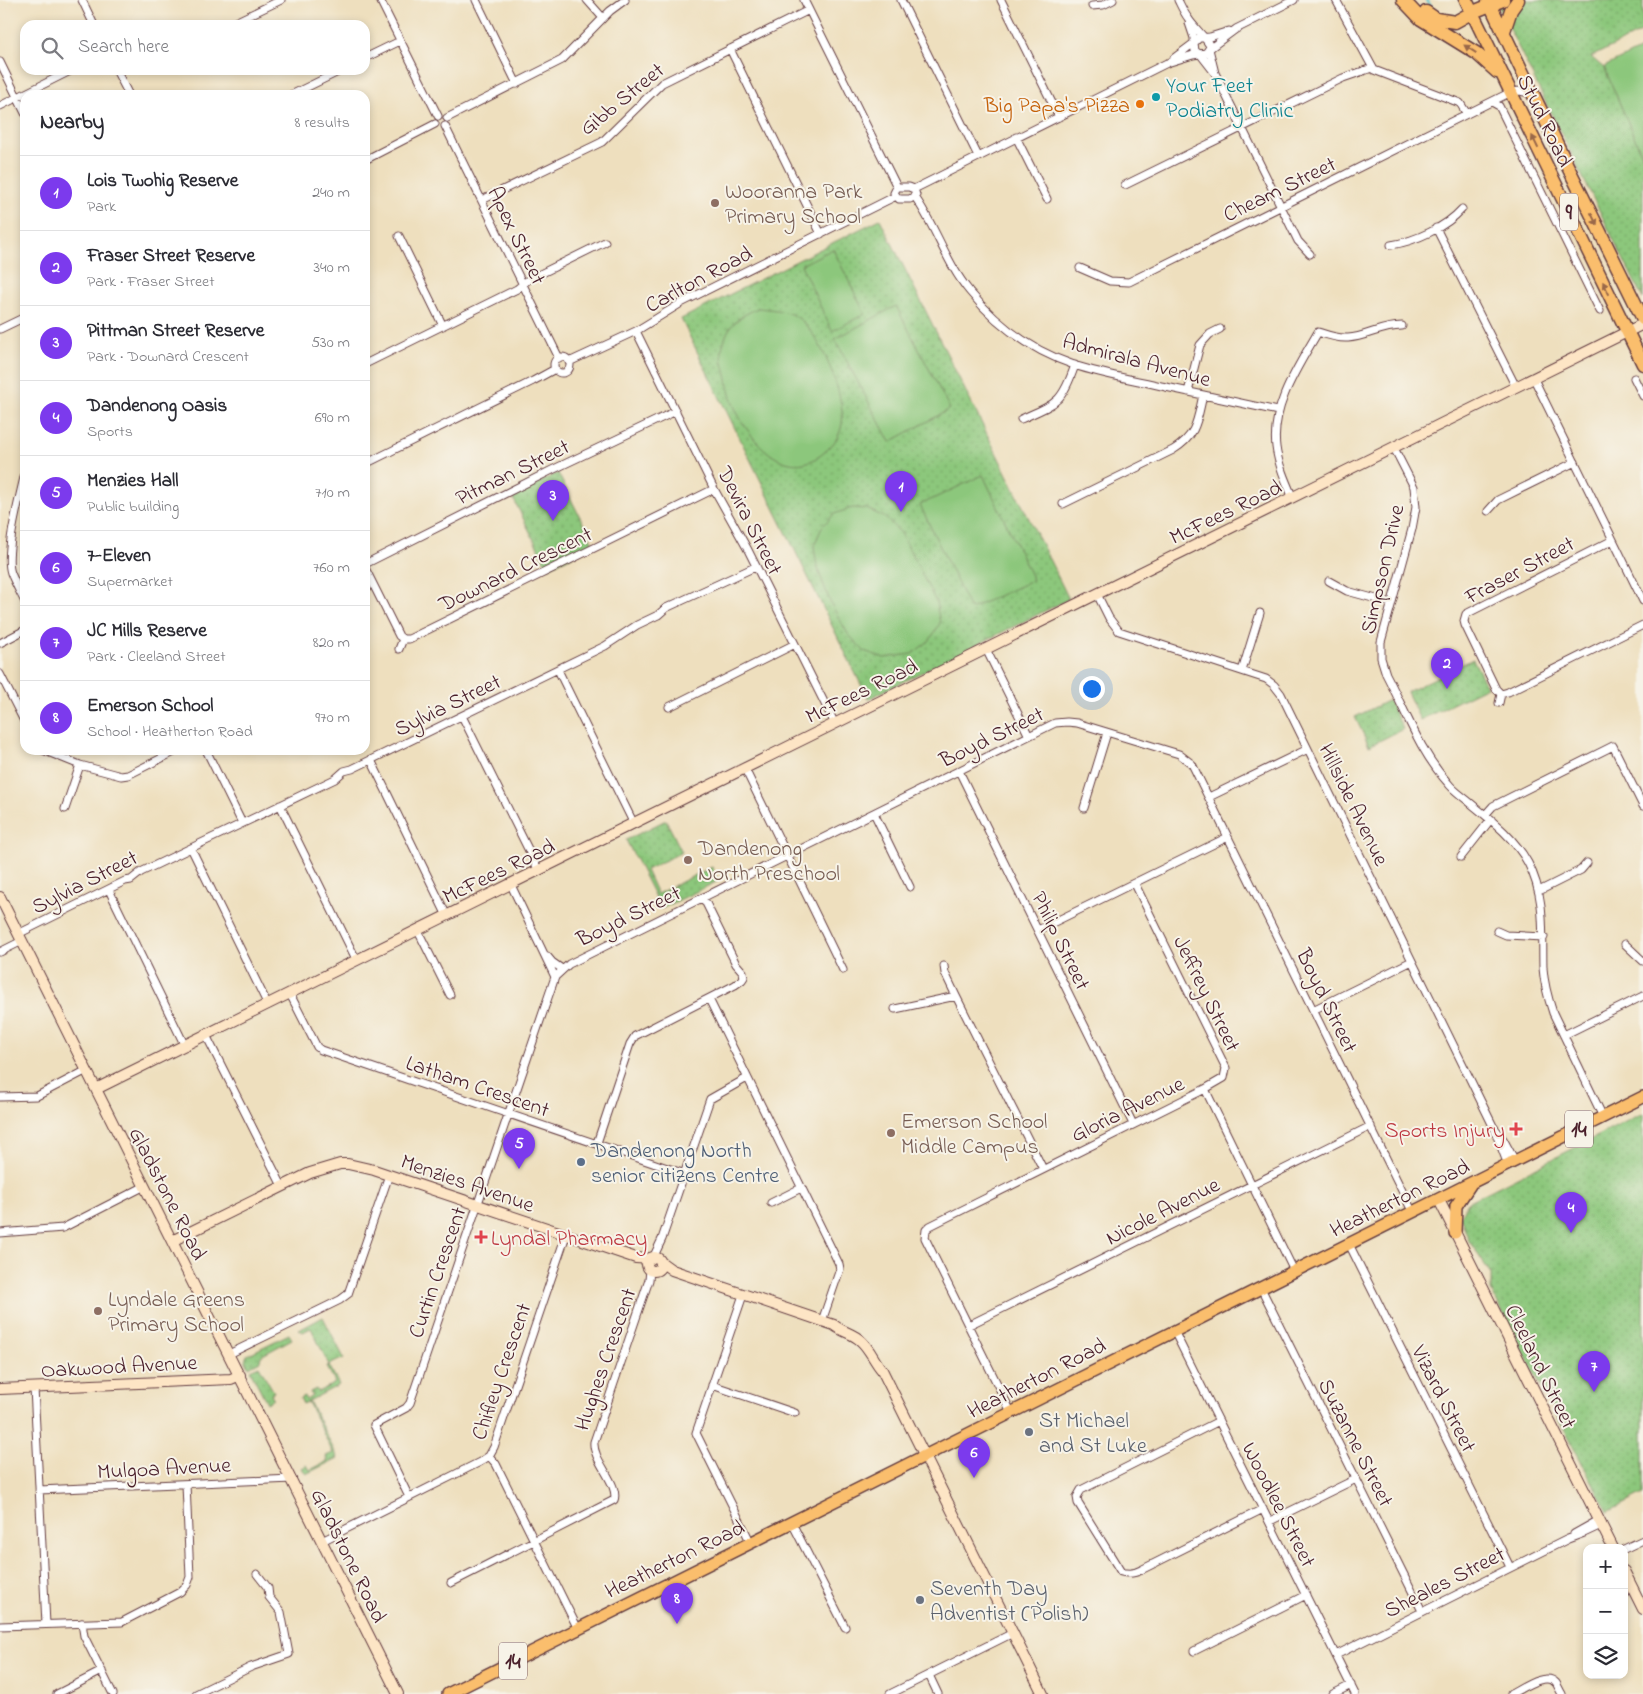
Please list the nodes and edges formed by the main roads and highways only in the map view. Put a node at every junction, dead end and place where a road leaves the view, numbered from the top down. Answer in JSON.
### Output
{"nodes":[{"id":1,"x":1404,"y":0,"type":"edge"},
{"id":2,"x":1413,"y":0,"type":"edge"},
{"id":3,"x":1466,"y":0,"type":"edge"},
{"id":4,"x":1503,"y":0,"type":"edge"},
{"id":5,"x":1518,"y":0,"type":"edge"},
{"id":6,"x":1489,"y":2,"type":"edge"},
{"id":7,"x":1473,"y":12,"type":"junction"},
{"id":8,"x":1504,"y":31,"type":"junction"},
{"id":9,"x":1508,"y":87,"type":"junction"},
{"id":10,"x":1643,"y":319,"type":"edge"},
{"id":11,"x":1643,"y":364,"type":"edge"},
{"id":12,"x":1643,"y":1097,"type":"edge"},
{"id":13,"x":1471,"y":1183,"type":"junction"},
{"id":14,"x":1455,"y":1233,"type":"road end"},
{"id":15,"x":448,"y":1694,"type":"edge"}],
"edges":[{"from":9,"to":1,"type":"highway","one_way":true},
{"from":2,"to":7,"type":"highway"},
{"from":3,"to":7,"type":"highway","name":"Stud Road","number":"9"},
{"from":4,"to":6,"type":"highway"},
{"from":5,"to":8,"type":"highway"},
{"from":6,"to":7,"type":"highway"},
{"from":6,"to":8,"type":"highway","name":"Stud Road","number":"9"},
{"from":7,"to":9,"type":"highway","name":"Stud Road","number":"9"},
{"from":8,"to":10,"type":"highway","name":"Stud Road","number":"9","one_way":true},
{"from":11,"to":9,"type":"highway","name":"Stud Road","number":"9","one_way":true},
{"from":12,"to":13,"type":"main road","name":"Heatherton Road","number":"14"},
{"from":13,"to":14,"type":"main road"},
{"from":13,"to":15,"type":"main road","name":"Heatherton Road","number":"14"}]}
